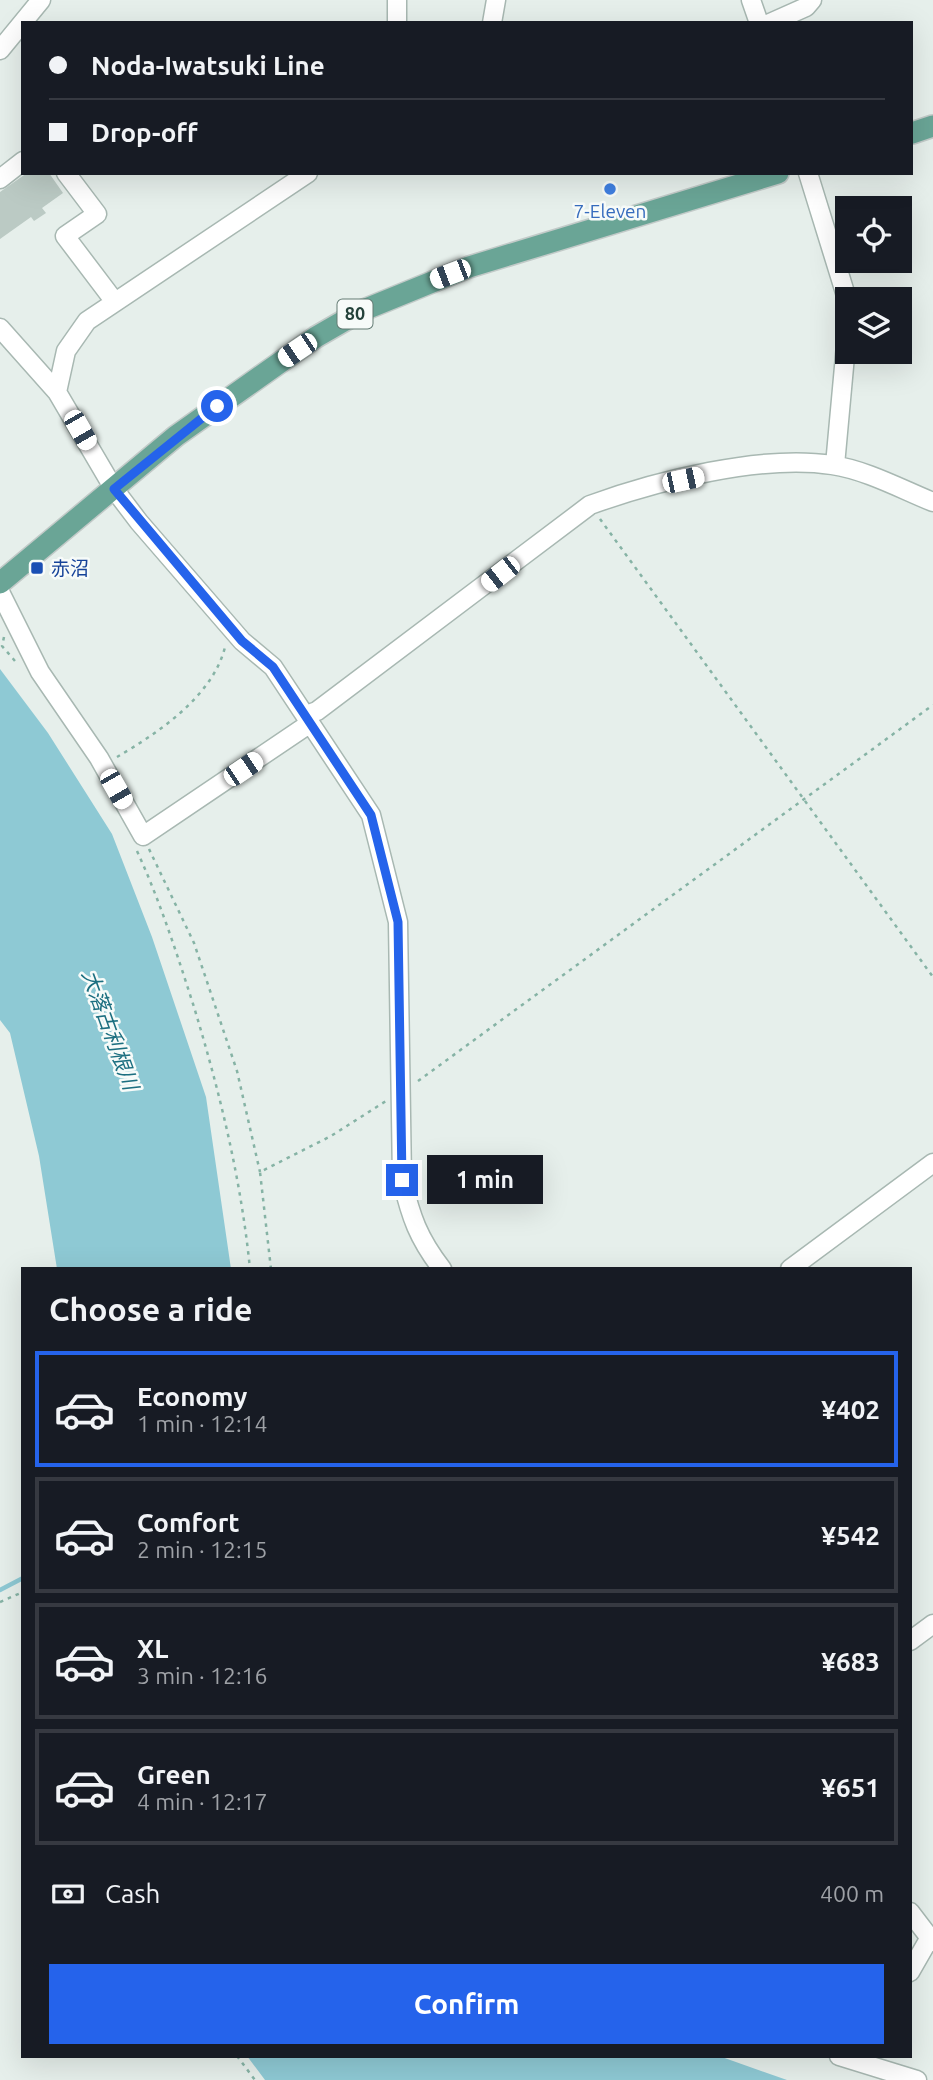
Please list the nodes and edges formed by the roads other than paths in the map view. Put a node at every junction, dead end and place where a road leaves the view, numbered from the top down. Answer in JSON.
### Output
{"nodes":[{"id":1,"x":41,"y":0,"type":"edge"},
{"id":2,"x":397,"y":0,"type":"edge"},
{"id":3,"x":496,"y":0,"type":"edge"},
{"id":4,"x":751,"y":0,"type":"edge"},
{"id":5,"x":812,"y":0,"type":"edge"},
{"id":6,"x":28,"y":21,"type":"edge"},
{"id":7,"x":397,"y":21,"type":"edge"},
{"id":8,"x":492,"y":21,"type":"edge"},
{"id":9,"x":758,"y":21,"type":"edge"},
{"id":10,"x":774,"y":21,"type":"edge"},
{"id":11,"x":19,"y":36,"type":"edge"},
{"id":12,"x":0,"y":50,"type":"edge"},
{"id":13,"x":933,"y":126,"type":"edge"},
{"id":14,"x":913,"y":133,"type":"edge"},
{"id":15,"x":21,"y":163,"type":"edge"},
{"id":16,"x":67,"y":175,"type":"edge"},
{"id":17,"x":305,"y":175,"type":"edge"},
{"id":18,"x":771,"y":175,"type":"edge"},
{"id":19,"x":809,"y":175,"type":"edge"},
{"id":20,"x":0,"y":179,"type":"edge"},
{"id":21,"x":843,"y":287,"type":"edge"},
{"id":22,"x":115,"y":302,"type":"junction"},
{"id":23,"x":0,"y":328,"type":"edge"},
{"id":24,"x":844,"y":364,"type":"edge"},
{"id":25,"x":57,"y":391,"type":"junction"},
{"id":26,"x":835,"y":465,"type":"junction"},
{"id":27,"x":114,"y":489,"type":"junction"},
{"id":28,"x":933,"y":502,"type":"edge"},
{"id":29,"x":0,"y":583,"type":"edge"},
{"id":30,"x":0,"y":592,"type":"edge"},
{"id":31,"x":307,"y":720,"type":"junction"},
{"id":32,"x":933,"y":1163,"type":"edge"},
{"id":33,"x":440,"y":1267,"type":"edge"},
{"id":34,"x":792,"y":1267,"type":"edge"},
{"id":35,"x":933,"y":1624,"type":"edge"},
{"id":36,"x":912,"y":1640,"type":"edge"},
{"id":37,"x":912,"y":1915,"type":"edge"},
{"id":38,"x":931,"y":1941,"type":"edge"},
{"id":39,"x":912,"y":1969,"type":"edge"},
{"id":40,"x":860,"y":2059,"type":"edge"},
{"id":41,"x":917,"y":2080,"type":"edge"}],
"edges":[{"from":1,"to":6,"type":"street"},
{"from":2,"to":7,"type":"street"},
{"from":3,"to":8,"type":"street"},
{"from":4,"to":9,"type":"street"},
{"from":5,"to":10,"type":"street"},
{"from":11,"to":12,"type":"street"},
{"from":13,"to":14,"type":"main road"},
{"from":15,"to":20,"type":"street"},
{"from":16,"to":22,"type":"street"},
{"from":17,"to":22,"type":"street"},
{"from":18,"to":27,"type":"main road","number":"80"},
{"from":19,"to":21,"type":"street"},
{"from":22,"to":25,"type":"street"},
{"from":23,"to":25,"type":"street"},
{"from":24,"to":26,"type":"street"},
{"from":25,"to":27,"type":"street"},
{"from":26,"to":28,"type":"street"},
{"from":26,"to":31,"type":"street"},
{"from":27,"to":29,"type":"main road","number":"80"},
{"from":27,"to":31,"type":"street"},
{"from":30,"to":31,"type":"street"},
{"from":31,"to":33,"type":"street"},
{"from":32,"to":34,"type":"street"},
{"from":35,"to":36,"type":"street"},
{"from":37,"to":38,"type":"street"},
{"from":38,"to":39,"type":"street"},
{"from":40,"to":41,"type":"street"}]}
